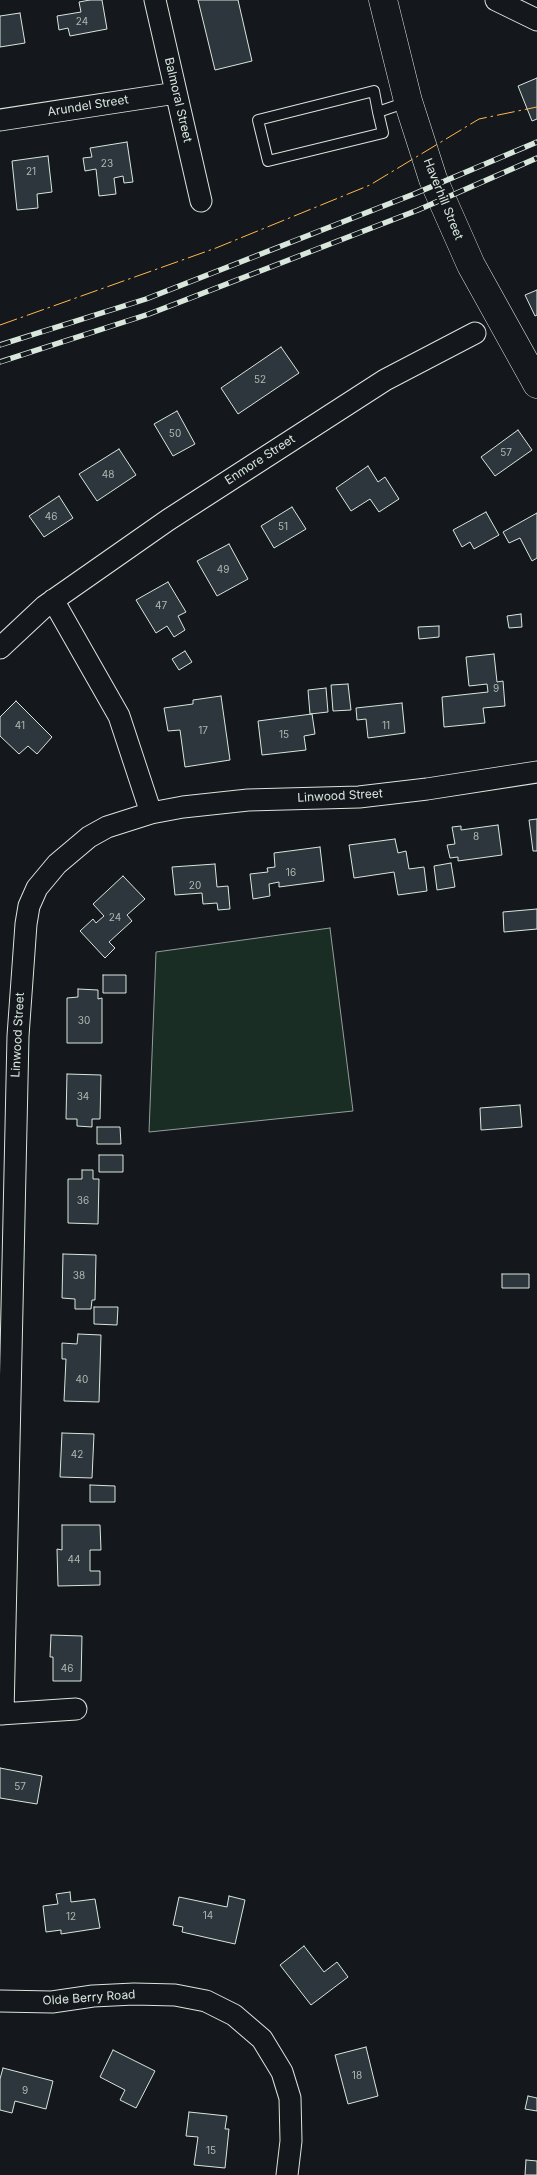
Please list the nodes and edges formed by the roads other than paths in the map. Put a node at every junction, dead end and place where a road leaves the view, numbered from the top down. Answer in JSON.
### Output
{"nodes":[{"id":1,"x":155,"y":0,"type":"edge"},
{"id":2,"x":383,"y":0,"type":"edge"},
{"id":3,"x":496,"y":0,"type":"edge"},
{"id":4,"x":537,"y":20,"type":"edge"},
{"id":5,"x":176,"y":93,"type":"junction"},
{"id":6,"x":408,"y":101,"type":"junction"},
{"id":7,"x":378,"y":112,"type":"junction"},
{"id":8,"x":0,"y":120,"type":"edge"},
{"id":9,"x":201,"y":201,"type":"dead end"},
{"id":10,"x":475,"y":333,"type":"dead end"},
{"id":11,"x":537,"y":384,"type":"edge"},
{"id":12,"x":53,"y":600,"type":"junction"},
{"id":13,"x":0,"y":648,"type":"edge"},
{"id":14,"x":537,"y":772,"type":"edge"},
{"id":15,"x":152,"y":813,"type":"junction"},
{"id":16,"x":76,"y":1709,"type":"dead end"},
{"id":17,"x":2,"y":1714,"type":"edge"},
{"id":18,"x":0,"y":2001,"type":"edge"},
{"id":19,"x":287,"y":2175,"type":"edge"}],
"edges":[{"from":1,"to":5,"type":"street","name":"Balmoral Street"},
{"from":2,"to":6,"type":"main road","name":"Haverhill Street"},
{"from":3,"to":4,"type":"street"},
{"from":5,"to":8,"type":"street","name":"Arundel Street"},
{"from":5,"to":9,"type":"street","name":"Balmoral Street"},
{"from":6,"to":7,"type":"lane"},
{"from":6,"to":11,"type":"main road","name":"Haverhill Street"},
{"from":7,"to":7,"type":"lane"},
{"from":10,"to":12,"type":"street","name":"Enmore Street"},
{"from":12,"to":13,"type":"street","name":"Enmore Street"},
{"from":12,"to":15,"type":"street"},
{"from":14,"to":15,"type":"street","name":"Linwood Street"},
{"from":15,"to":17,"type":"street","name":"Linwood Street"},
{"from":16,"to":17,"type":"street"},
{"from":18,"to":19,"type":"street","name":"Olde Berry Road"}]}
